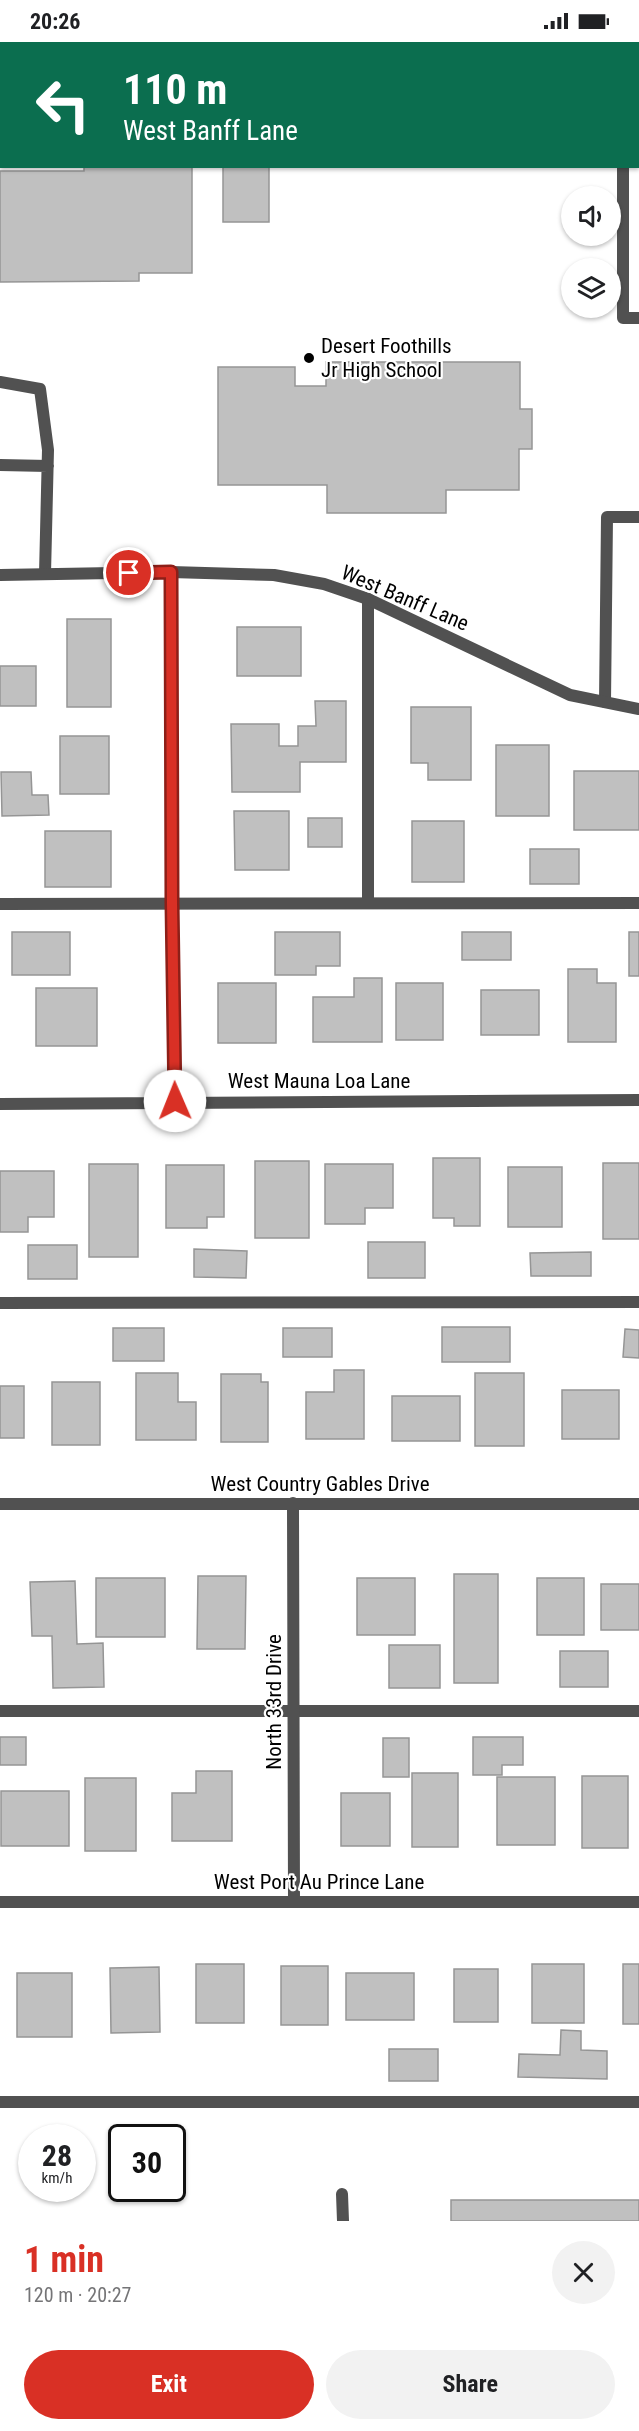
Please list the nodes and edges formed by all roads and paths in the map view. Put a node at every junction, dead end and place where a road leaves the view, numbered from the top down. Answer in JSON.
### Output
{"nodes":[{"id":1,"x":623,"y":168,"type":"edge"},
{"id":2,"x":639,"y":318,"type":"edge"},
{"id":3,"x":0,"y":382,"type":"edge"},
{"id":4,"x":0,"y":465,"type":"edge"},
{"id":5,"x":48,"y":466,"type":"junction"},
{"id":6,"x":639,"y":517,"type":"edge"},
{"id":7,"x":171,"y":572,"type":"junction"},
{"id":8,"x":0,"y":574,"type":"edge"},
{"id":9,"x":45,"y":574,"type":"junction"},
{"id":10,"x":368,"y":599,"type":"junction"},
{"id":11,"x":605,"y":702,"type":"junction"},
{"id":12,"x":639,"y":709,"type":"edge"},
{"id":13,"x":172,"y":903,"type":"junction"},
{"id":14,"x":368,"y":903,"type":"junction"},
{"id":15,"x":639,"y":903,"type":"edge"},
{"id":16,"x":0,"y":904,"type":"edge"},
{"id":17,"x":639,"y":1100,"type":"edge"},
{"id":18,"x":175,"y":1101,"type":"junction"},
{"id":19,"x":0,"y":1104,"type":"edge"},
{"id":20,"x":639,"y":1302,"type":"edge"},
{"id":21,"x":0,"y":1303,"type":"edge"},
{"id":22,"x":293,"y":1503,"type":"junction"},
{"id":23,"x":0,"y":1504,"type":"edge"},
{"id":24,"x":639,"y":1504,"type":"edge"},
{"id":25,"x":639,"y":1710,"type":"edge"},
{"id":26,"x":0,"y":1711,"type":"edge"},
{"id":27,"x":293,"y":1711,"type":"junction"},
{"id":28,"x":294,"y":1901,"type":"junction"},
{"id":29,"x":0,"y":1902,"type":"edge"},
{"id":30,"x":639,"y":1902,"type":"edge"},
{"id":31,"x":0,"y":2102,"type":"edge"},
{"id":32,"x":639,"y":2102,"type":"edge"},
{"id":33,"x":342,"y":2194,"type":"dead end"},
{"id":34,"x":343,"y":2221,"type":"edge"}],
"edges":[{"from":1,"to":2,"type":"street"},
{"from":3,"to":5,"type":"street"},
{"from":4,"to":5,"type":"street"},
{"from":5,"to":9,"type":"street"},
{"from":6,"to":11,"type":"street"},
{"from":7,"to":9,"type":"street","name":"West Banff Lane"},
{"from":7,"to":10,"type":"street","name":"West Banff Lane"},
{"from":7,"to":13,"type":"street"},
{"from":8,"to":9,"type":"street","name":"West Banff Lane"},
{"from":10,"to":11,"type":"street","name":"West Banff Lane"},
{"from":10,"to":14,"type":"street"},
{"from":11,"to":12,"type":"street","name":"West Banff Lane"},
{"from":13,"to":14,"type":"street"},
{"from":13,"to":16,"type":"street"},
{"from":13,"to":18,"type":"street"},
{"from":14,"to":15,"type":"street"},
{"from":17,"to":18,"type":"street","name":"West Mauna Loa Lane"},
{"from":18,"to":19,"type":"street","name":"West Mauna Loa Lane"},
{"from":20,"to":21,"type":"street"},
{"from":22,"to":23,"type":"street","name":"West Country Gables Drive"},
{"from":22,"to":24,"type":"street","name":"West Country Gables Drive"},
{"from":22,"to":27,"type":"street","name":"North 33rd Drive"},
{"from":25,"to":27,"type":"street"},
{"from":26,"to":27,"type":"street"},
{"from":27,"to":28,"type":"street","name":"North 33rd Drive"},
{"from":28,"to":29,"type":"street","name":"West Port Au Prince Lane"},
{"from":28,"to":30,"type":"street","name":"West Port Au Prince Lane"},
{"from":31,"to":32,"type":"street"},
{"from":33,"to":34,"type":"street"}]}
